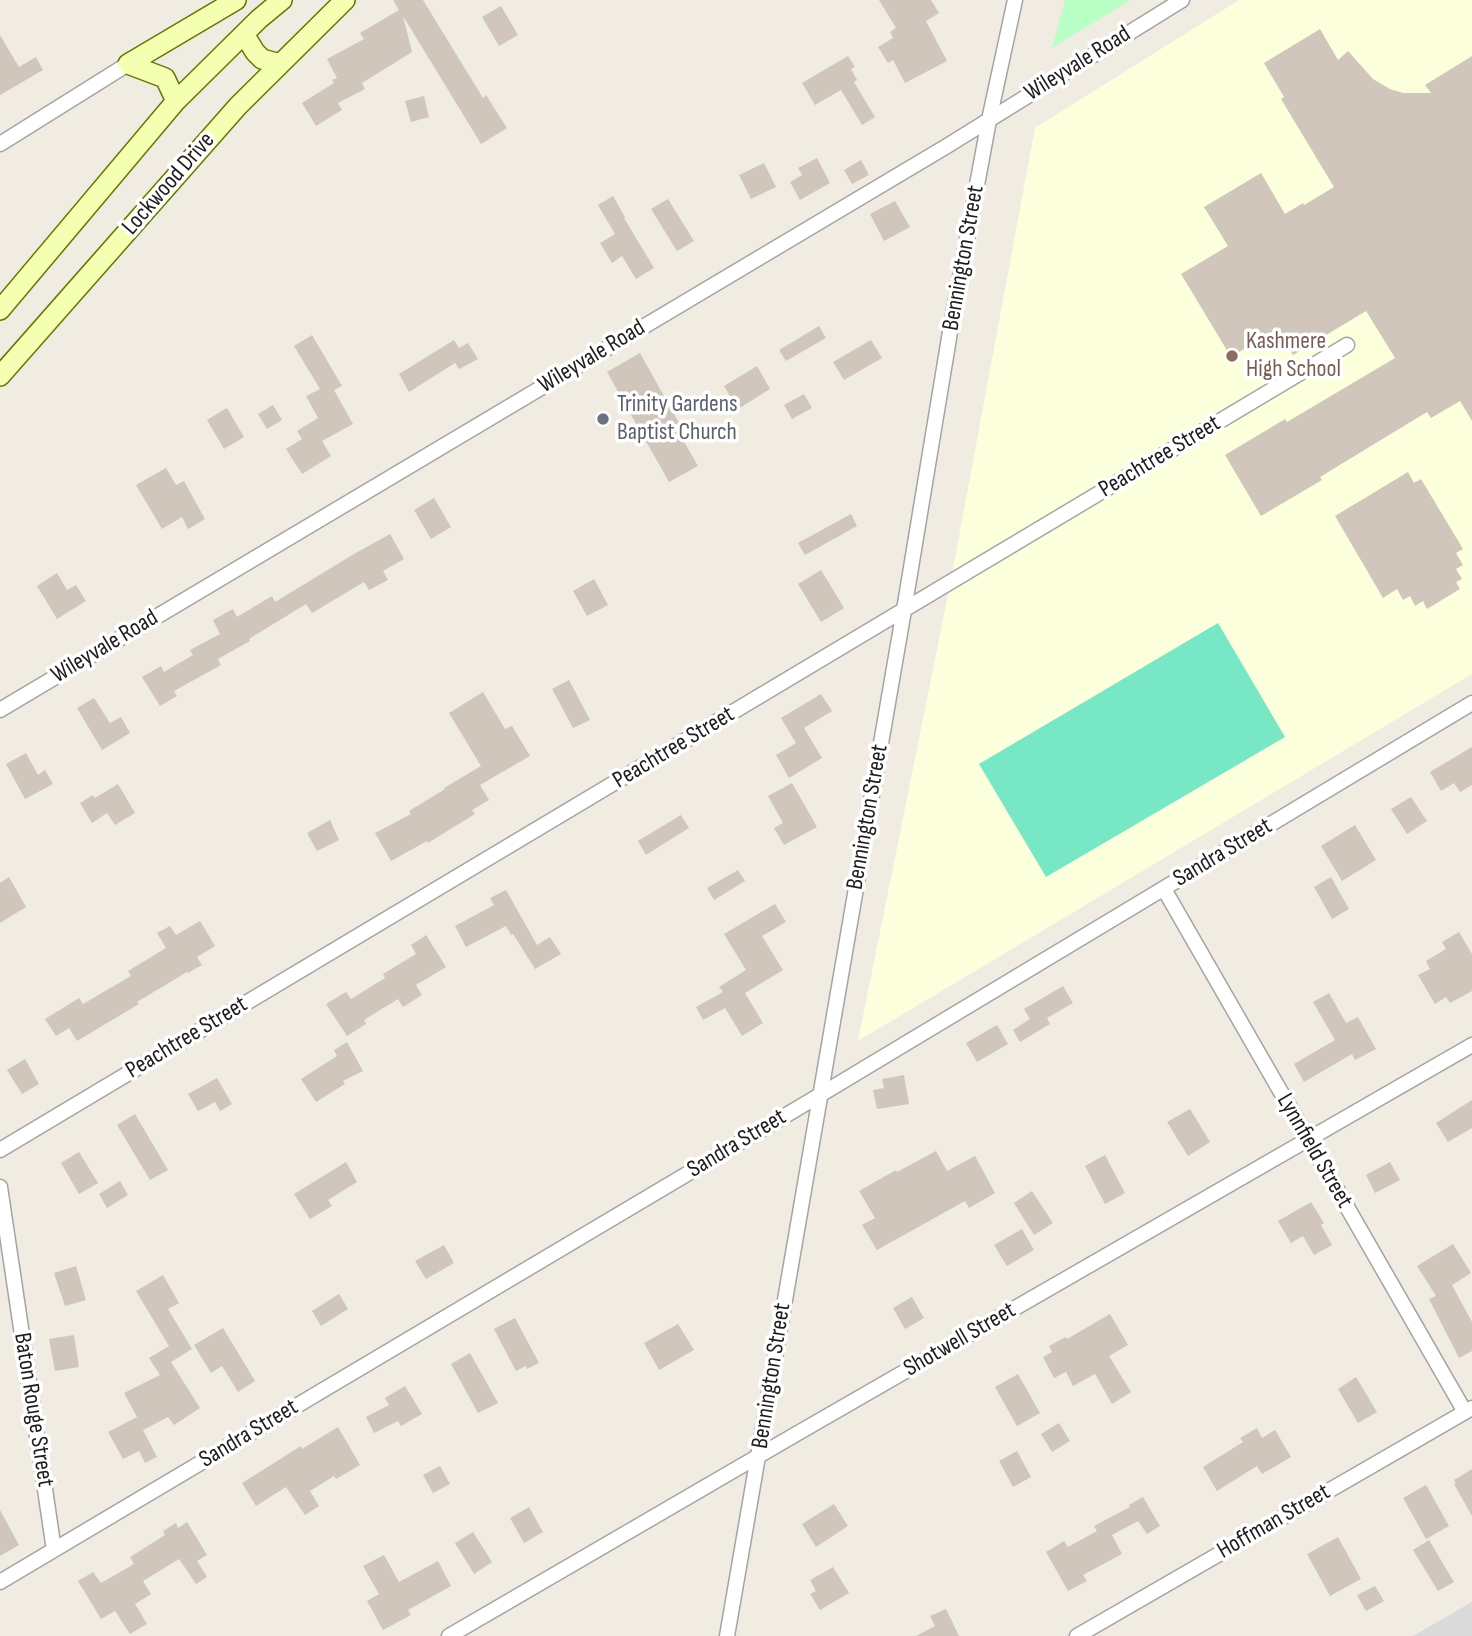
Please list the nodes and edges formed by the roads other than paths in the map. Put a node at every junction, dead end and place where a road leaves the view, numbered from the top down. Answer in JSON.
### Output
{"nodes":[{"id":1,"x":236,"y":0,"type":"edge"},
{"id":2,"x":282,"y":0,"type":"edge"},
{"id":3,"x":345,"y":0,"type":"edge"},
{"id":4,"x":1015,"y":0,"type":"edge"},
{"id":5,"x":1182,"y":0,"type":"edge"},
{"id":6,"x":244,"y":34,"type":"junction"},
{"id":7,"x":128,"y":64,"type":"junction"},
{"id":8,"x":280,"y":64,"type":"junction"},
{"id":9,"x":176,"y":101,"type":"junction"},
{"id":10,"x":989,"y":120,"type":"junction"},
{"id":11,"x":0,"y":144,"type":"edge"},
{"id":12,"x":0,"y":310,"type":"edge"},
{"id":13,"x":1347,"y":345,"type":"dead end"},
{"id":14,"x":0,"y":376,"type":"edge"},
{"id":15,"x":904,"y":610,"type":"junction"},
{"id":16,"x":1472,"y":703,"type":"edge"},
{"id":17,"x":0,"y":710,"type":"edge"},
{"id":18,"x":1164,"y":889,"type":"junction"},
{"id":19,"x":1472,"y":1045,"type":"edge"},
{"id":20,"x":820,"y":1095,"type":"junction"},
{"id":21,"x":1307,"y":1139,"type":"junction"},
{"id":22,"x":0,"y":1150,"type":"edge"},
{"id":23,"x":0,"y":1187,"type":"edge"},
{"id":24,"x":1468,"y":1410,"type":"edge"},
{"id":25,"x":759,"y":1456,"type":"junction"},
{"id":26,"x":54,"y":1550,"type":"junction"},
{"id":27,"x":0,"y":1582,"type":"edge"},
{"id":28,"x":449,"y":1636,"type":"edge"},
{"id":29,"x":727,"y":1636,"type":"edge"},
{"id":30,"x":1077,"y":1636,"type":"edge"}],
"edges":[{"from":1,"to":7,"type":"main road"},
{"from":2,"to":6,"type":"main road","name":"Lockwood Drive"},
{"from":3,"to":8,"type":"main road","name":"Lockwood Drive"},
{"from":4,"to":10,"type":"street","name":"Bennington Street"},
{"from":5,"to":10,"type":"street","name":"Wileyvale Road"},
{"from":6,"to":8,"type":"main road"},
{"from":6,"to":9,"type":"main road","name":"Lockwood Drive"},
{"from":7,"to":9,"type":"main road"},
{"from":7,"to":11,"type":"street"},
{"from":8,"to":14,"type":"main road","name":"Lockwood Drive"},
{"from":9,"to":12,"type":"main road","name":"Lockwood Drive"},
{"from":10,"to":15,"type":"street","name":"Bennington Street"},
{"from":10,"to":17,"type":"street","name":"Wileyvale Road"},
{"from":13,"to":15,"type":"street","name":"Peachtree Street"},
{"from":15,"to":20,"type":"street","name":"Bennington Street"},
{"from":15,"to":22,"type":"street","name":"Peachtree Street"},
{"from":16,"to":18,"type":"street","name":"Sandra Street"},
{"from":18,"to":20,"type":"street","name":"Sandra Street"},
{"from":18,"to":21,"type":"street","name":"Lynnfield Street"},
{"from":19,"to":21,"type":"street","name":"Shotwell Street"},
{"from":20,"to":25,"type":"street","name":"Bennington Street"},
{"from":20,"to":26,"type":"street","name":"Sandra Street"},
{"from":21,"to":24,"type":"street","name":"Lynnfield Street"},
{"from":21,"to":25,"type":"street","name":"Shotwell Street"},
{"from":23,"to":26,"type":"street","name":"Baton Rouge Street"},
{"from":24,"to":30,"type":"street","name":"Hoffman Street"},
{"from":25,"to":28,"type":"street","name":"Shotwell Street"},
{"from":25,"to":29,"type":"street","name":"Bennington Street"},
{"from":26,"to":27,"type":"street","name":"Sandra Street"}]}
